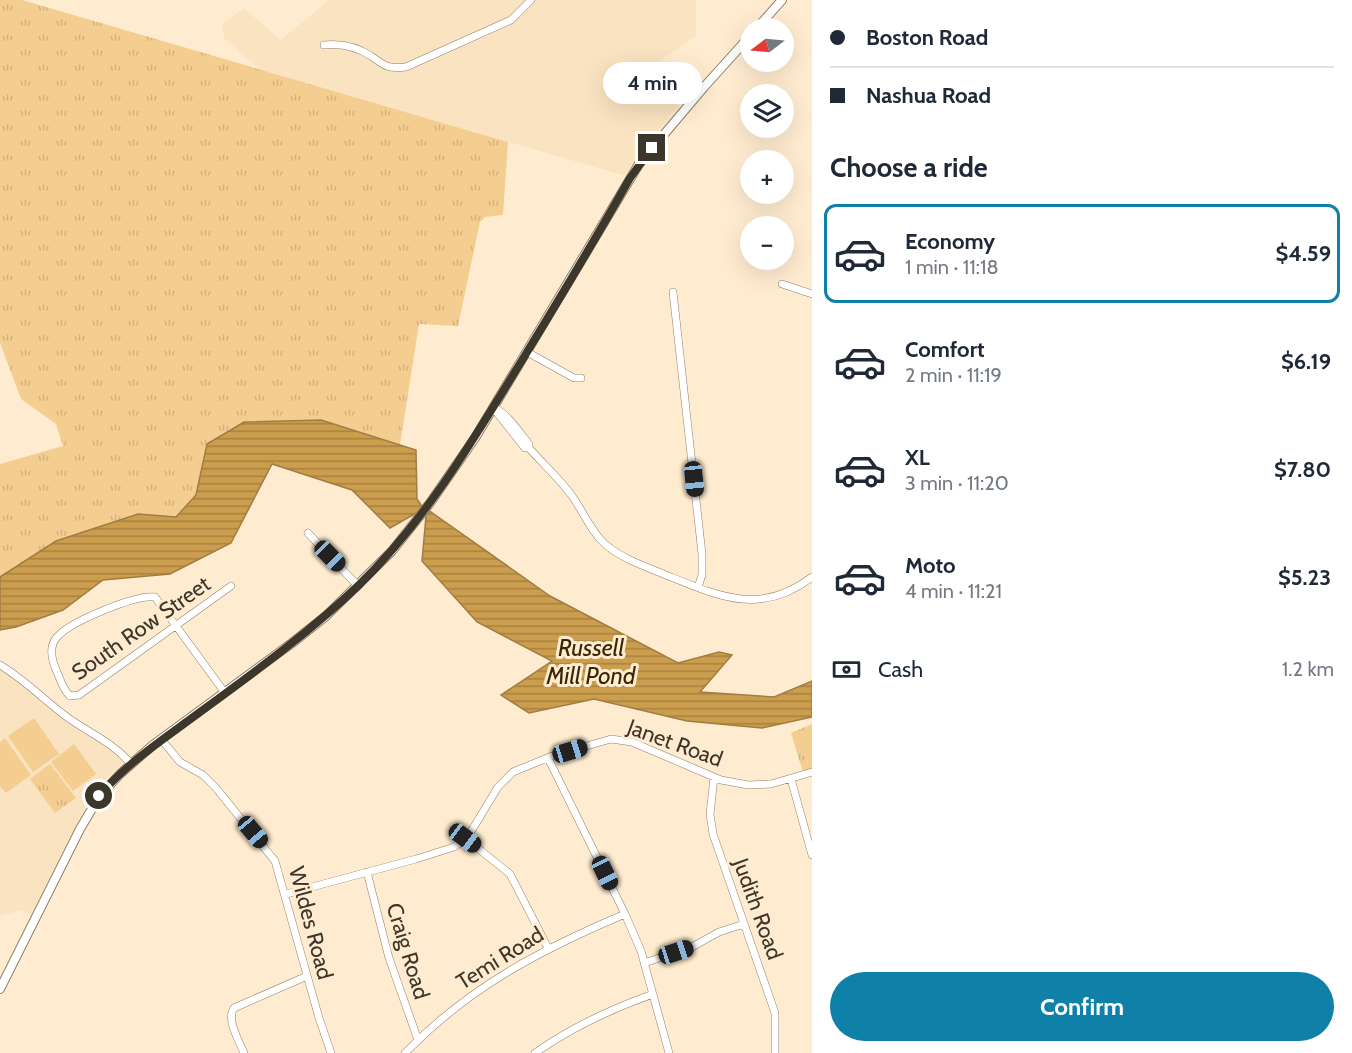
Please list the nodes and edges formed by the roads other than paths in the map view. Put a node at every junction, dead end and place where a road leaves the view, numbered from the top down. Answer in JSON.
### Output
{"nodes":[{"id":1,"x":531,"y":0,"type":"edge"},
{"id":2,"x":782,"y":0,"type":"edge"},
{"id":3,"x":766,"y":18,"type":"edge"},
{"id":4,"x":324,"y":45,"type":"dead end"},
{"id":5,"x":740,"y":47,"type":"edge"},
{"id":6,"x":782,"y":284,"type":"dead end"},
{"id":7,"x":673,"y":292,"type":"dead end"},
{"id":8,"x":812,"y":294,"type":"edge"},
{"id":9,"x":527,"y":352,"type":"junction"},
{"id":10,"x":581,"y":378,"type":"dead end"},
{"id":11,"x":493,"y":407,"type":"junction"},
{"id":12,"x":308,"y":533,"type":"dead end"},
{"id":13,"x":812,"y":577,"type":"edge"},
{"id":14,"x":231,"y":586,"type":"dead end"},
{"id":15,"x":358,"y":586,"type":"junction"},
{"id":16,"x":698,"y":587,"type":"junction"},
{"id":17,"x":176,"y":624,"type":"junction"},
{"id":18,"x":0,"y":666,"type":"edge"},
{"id":19,"x":225,"y":693,"type":"junction"},
{"id":20,"x":161,"y":739,"type":"junction"},
{"id":21,"x":548,"y":758,"type":"junction"},
{"id":22,"x":131,"y":764,"type":"junction"},
{"id":23,"x":812,"y":772,"type":"edge"},
{"id":24,"x":714,"y":777,"type":"junction"},
{"id":25,"x":791,"y":779,"type":"junction"},
{"id":26,"x":465,"y":838,"type":"junction"},
{"id":27,"x":812,"y":855,"type":"edge"},
{"id":28,"x":367,"y":872,"type":"junction"},
{"id":29,"x":286,"y":894,"type":"junction"},
{"id":30,"x":625,"y":914,"type":"junction"},
{"id":31,"x":744,"y":924,"type":"junction"},
{"id":32,"x":548,"y":948,"type":"junction"},
{"id":33,"x":644,"y":963,"type":"junction"},
{"id":34,"x":307,"y":976,"type":"junction"},
{"id":35,"x":0,"y":989,"type":"edge"},
{"id":36,"x":653,"y":994,"type":"junction"},
{"id":37,"x":418,"y":1040,"type":"junction"},
{"id":38,"x":244,"y":1053,"type":"edge"},
{"id":39,"x":332,"y":1053,"type":"edge"},
{"id":40,"x":405,"y":1053,"type":"edge"},
{"id":41,"x":536,"y":1053,"type":"edge"},
{"id":42,"x":669,"y":1053,"type":"edge"},
{"id":43,"x":775,"y":1053,"type":"edge"}],
"edges":[{"from":1,"to":4,"type":"street"},
{"from":2,"to":3,"type":"main road"},
{"from":5,"to":9,"type":"main road"},
{"from":6,"to":8,"type":"street"},
{"from":7,"to":16,"type":"street"},
{"from":9,"to":10,"type":"street"},
{"from":9,"to":11,"type":"main road"},
{"from":11,"to":15,"type":"main road"},
{"from":11,"to":16,"type":"street"},
{"from":12,"to":15,"type":"street"},
{"from":13,"to":16,"type":"street"},
{"from":14,"to":17,"type":"street","name":"South Row Street"},
{"from":15,"to":19,"type":"main road"},
{"from":17,"to":17,"type":"street","name":"South Row Street"},
{"from":17,"to":19,"type":"street"},
{"from":18,"to":22,"type":"street"},
{"from":19,"to":20,"type":"main road"},
{"from":20,"to":22,"type":"main road"},
{"from":20,"to":29,"type":"street","name":"Wildes Road"},
{"from":21,"to":24,"type":"street","name":"Janet Road"},
{"from":21,"to":26,"type":"street","name":"Janet Road"},
{"from":21,"to":30,"type":"street"},
{"from":22,"to":35,"type":"main road"},
{"from":23,"to":25,"type":"street","name":"Janet Road"},
{"from":24,"to":25,"type":"street","name":"Janet Road"},
{"from":24,"to":31,"type":"street","name":"Judith Road"},
{"from":25,"to":27,"type":"street"},
{"from":26,"to":28,"type":"street","name":"Janet Road"},
{"from":26,"to":32,"type":"street"},
{"from":28,"to":29,"type":"street","name":"Janet Road"},
{"from":28,"to":37,"type":"street","name":"Craig Road"},
{"from":29,"to":34,"type":"street","name":"Wildes Road"},
{"from":30,"to":32,"type":"street","name":"Temi Road"},
{"from":30,"to":33,"type":"street"},
{"from":31,"to":33,"type":"street"},
{"from":31,"to":43,"type":"street","name":"Judith Road"},
{"from":32,"to":37,"type":"street","name":"Temi Road"},
{"from":33,"to":36,"type":"street"},
{"from":34,"to":38,"type":"street"},
{"from":34,"to":39,"type":"street","name":"Wildes Road"},
{"from":36,"to":41,"type":"street"},
{"from":36,"to":42,"type":"street"},
{"from":37,"to":40,"type":"street","name":"Temi Road"}]}
